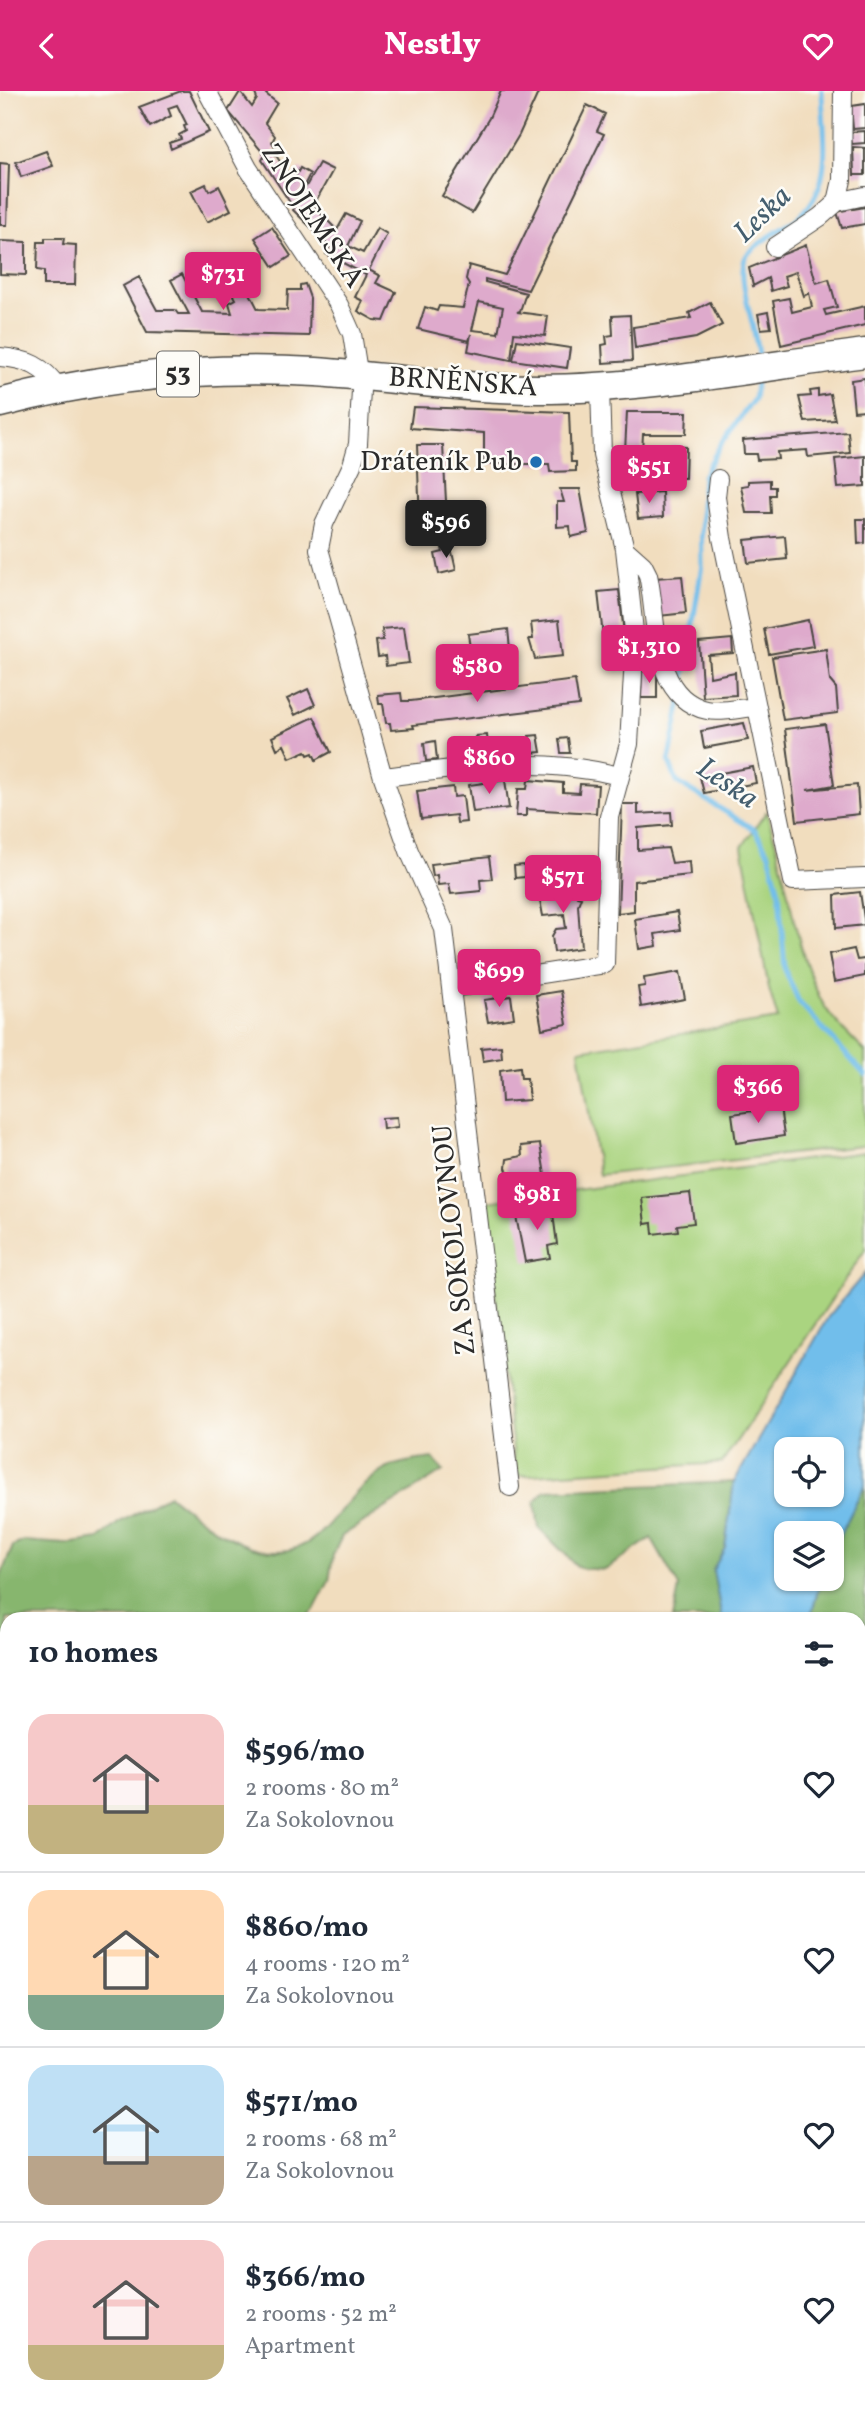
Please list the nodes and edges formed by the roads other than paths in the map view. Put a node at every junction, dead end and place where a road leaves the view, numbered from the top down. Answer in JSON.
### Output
{"nodes":[{"id":1,"x":207,"y":91,"type":"edge"},
{"id":2,"x":843,"y":91,"type":"edge"},
{"id":3,"x":865,"y":196,"type":"edge"},
{"id":4,"x":837,"y":202,"type":"junction"},
{"id":5,"x":775,"y":247,"type":"dead end"},
{"id":6,"x":865,"y":353,"type":"edge"},
{"id":7,"x":0,"y":358,"type":"edge"},
{"id":8,"x":358,"y":375,"type":"junction"},
{"id":9,"x":600,"y":387,"type":"junction"},
{"id":10,"x":59,"y":389,"type":"junction"},
{"id":11,"x":0,"y":403,"type":"edge"},
{"id":12,"x":718,"y":479,"type":"dead end"},
{"id":13,"x":625,"y":549,"type":"junction"},
{"id":14,"x":756,"y":707,"type":"junction"},
{"id":15,"x":383,"y":776,"type":"junction"},
{"id":16,"x":620,"y":776,"type":"junction"},
{"id":17,"x":865,"y":878,"type":"edge"},
{"id":18,"x":452,"y":988,"type":"junction"},
{"id":19,"x":510,"y":1486,"type":"dead end"}],
"edges":[{"from":1,"to":8,"type":"street","name":"ZNOJEMSKÁ"},
{"from":2,"to":4,"type":"street"},
{"from":3,"to":4,"type":"street"},
{"from":4,"to":5,"type":"street"},
{"from":6,"to":9,"type":"main road","name":"BRNĚNSKÁ","number":"53"},
{"from":7,"to":10,"type":"street"},
{"from":8,"to":9,"type":"main road","name":"BRNĚNSKÁ","number":"53"},
{"from":8,"to":10,"type":"main road","name":"BRNĚNSKÁ","number":"53"},
{"from":8,"to":15,"type":"street","name":"ZA SOKOLOVNOU"},
{"from":9,"to":13,"type":"street"},
{"from":10,"to":11,"type":"main road","name":"BRNĚNSKÁ","number":"53"},
{"from":12,"to":14,"type":"street"},
{"from":13,"to":14,"type":"street"},
{"from":13,"to":16,"type":"street"},
{"from":14,"to":17,"type":"street"},
{"from":15,"to":16,"type":"street"},
{"from":15,"to":18,"type":"street","name":"ZA SOKOLOVNOU"},
{"from":16,"to":18,"type":"street"},
{"from":18,"to":19,"type":"street","name":"ZA SOKOLOVNOU"}]}
